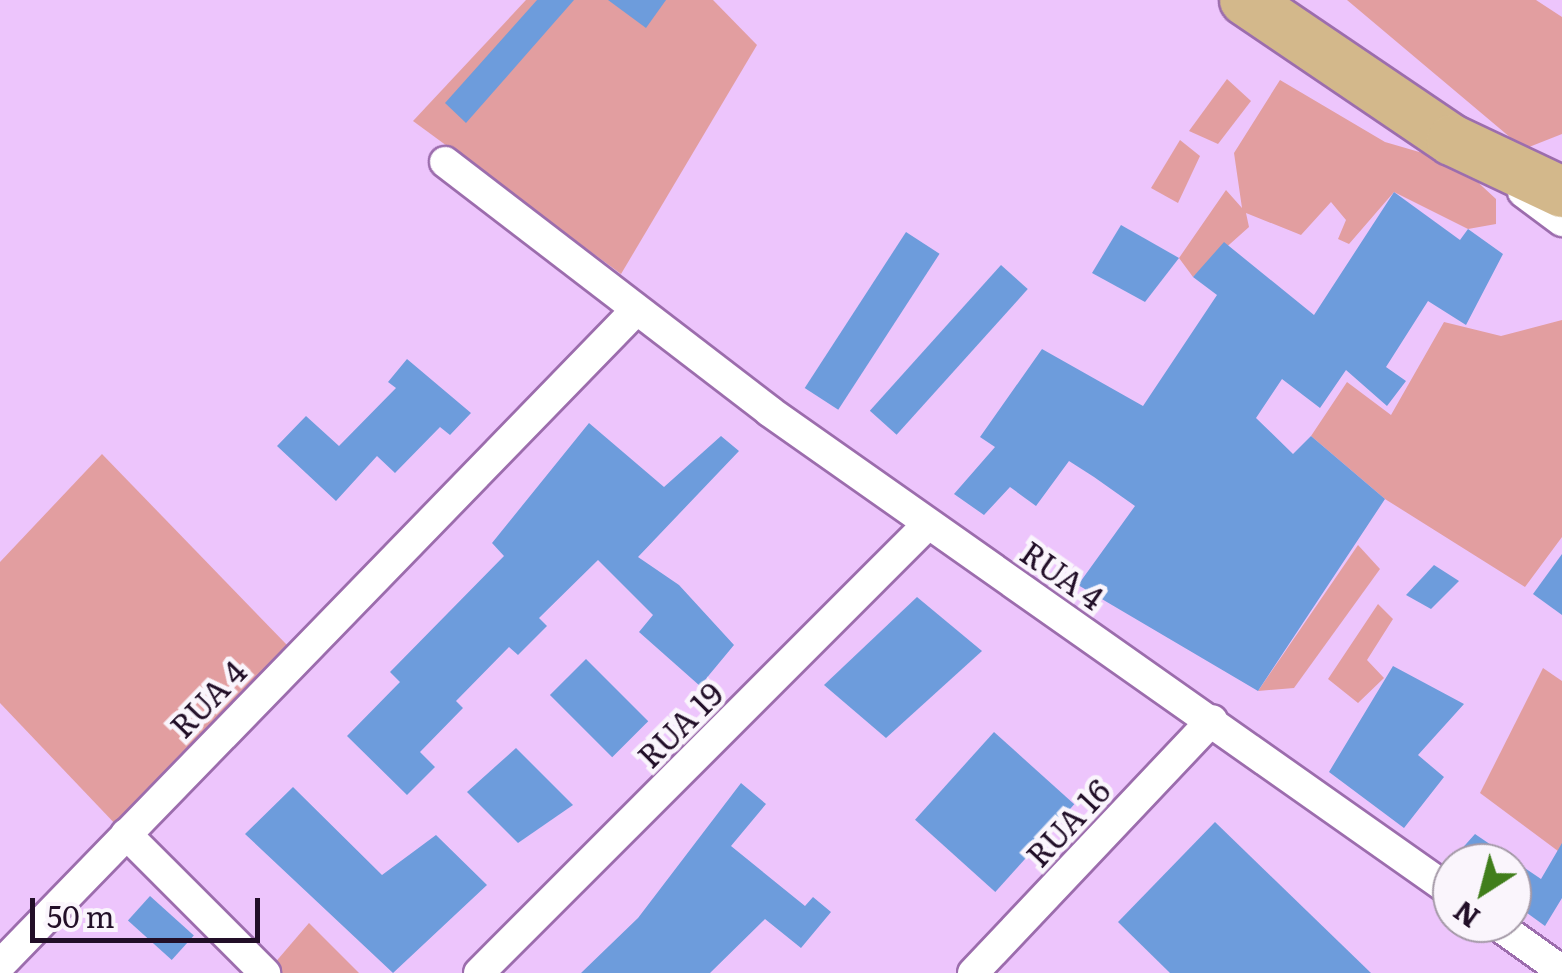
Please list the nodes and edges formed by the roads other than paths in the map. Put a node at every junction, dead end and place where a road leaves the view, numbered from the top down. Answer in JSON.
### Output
{"nodes":[{"id":1,"x":1245,"y":0,"type":"edge"},
{"id":2,"x":1452,"y":140,"type":"junction"},
{"id":3,"x":445,"y":162,"type":"dead end"},
{"id":4,"x":1562,"y":192,"type":"edge"},
{"id":5,"x":1562,"y":222,"type":"edge"},
{"id":6,"x":636,"y":311,"type":"junction"},
{"id":7,"x":928,"y":524,"type":"junction"},
{"id":8,"x":1212,"y":720,"type":"junction"},
{"id":9,"x":126,"y":834,"type":"junction"},
{"id":10,"x":1432,"y":878,"type":"edge"},
{"id":11,"x":1523,"y":943,"type":"edge"},
{"id":12,"x":0,"y":965,"type":"edge"},
{"id":13,"x":1562,"y":971,"type":"edge"},
{"id":14,"x":265,"y":973,"type":"edge"},
{"id":15,"x":479,"y":973,"type":"edge"},
{"id":16,"x":973,"y":973,"type":"edge"}],
"edges":[{"from":1,"to":2,"type":"main road"},
{"from":2,"to":4,"type":"main road"},
{"from":2,"to":5,"type":"street"},
{"from":3,"to":6,"type":"street","name":"RUA 4"},
{"from":6,"to":7,"type":"street","name":"RUA 4"},
{"from":6,"to":9,"type":"street","name":"RUA 4"},
{"from":7,"to":8,"type":"street","name":"RUA 4"},
{"from":7,"to":15,"type":"street","name":"RUA 19"},
{"from":8,"to":10,"type":"street","name":"RUA 4"},
{"from":8,"to":16,"type":"street","name":"RUA 16"},
{"from":9,"to":12,"type":"street","name":"RUA 4"},
{"from":9,"to":14,"type":"street"},
{"from":11,"to":13,"type":"street"}]}
